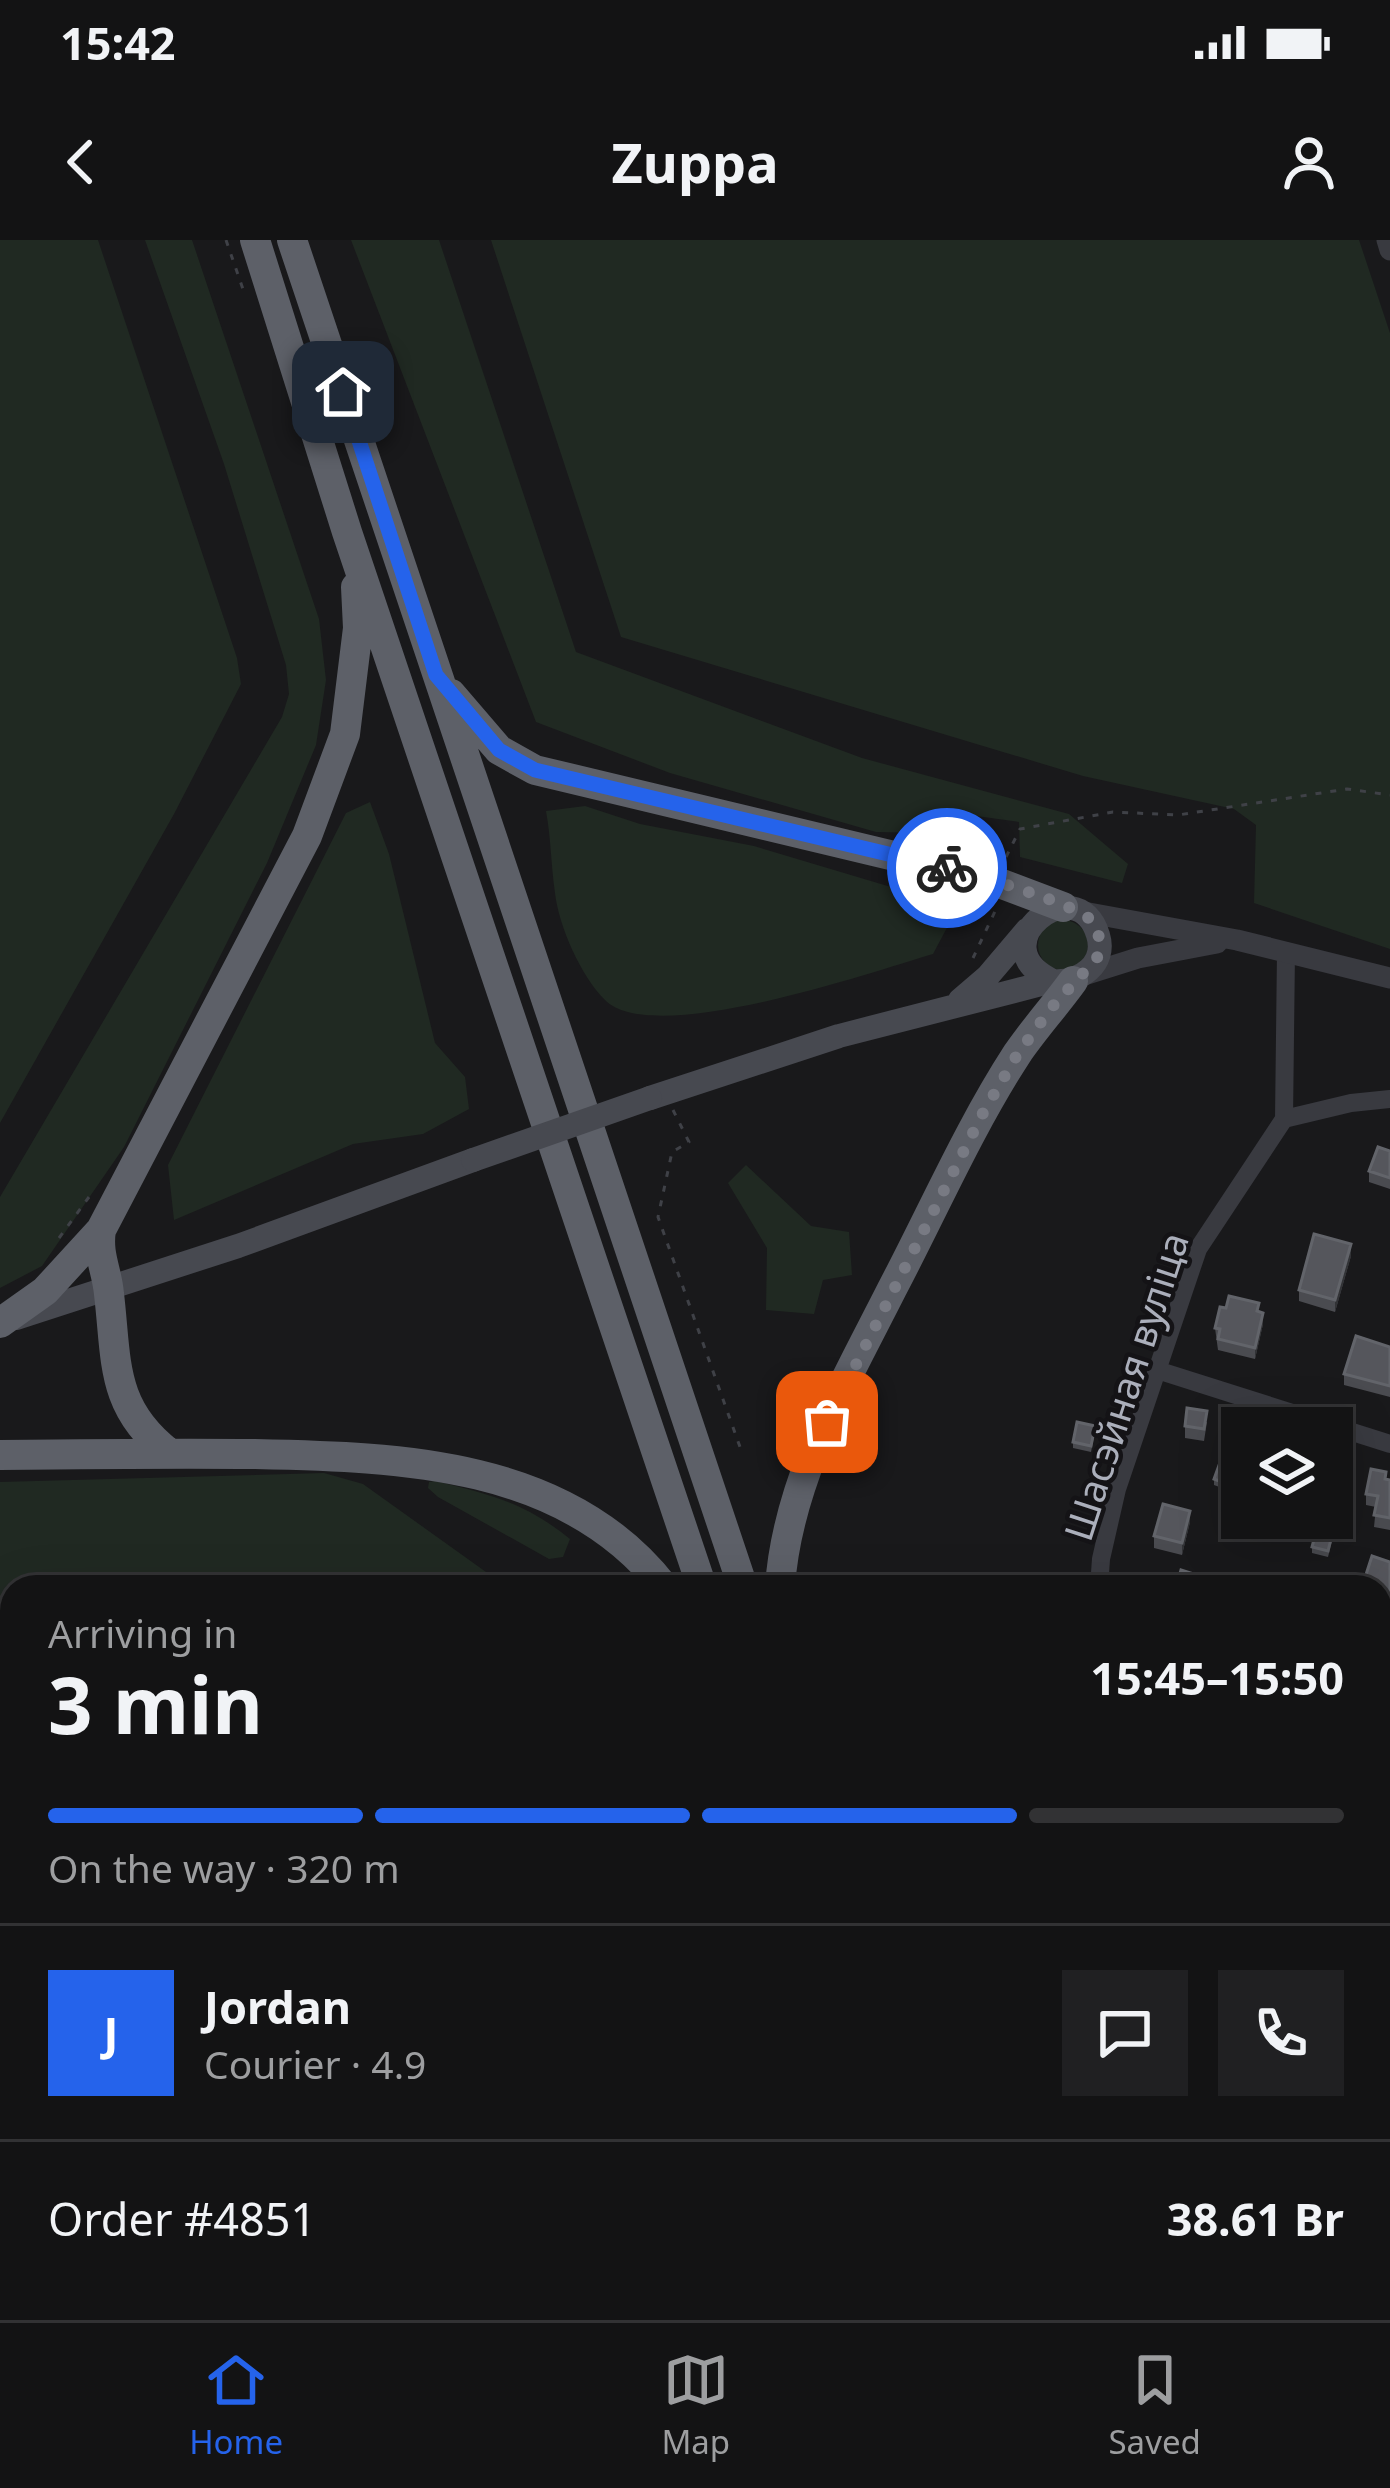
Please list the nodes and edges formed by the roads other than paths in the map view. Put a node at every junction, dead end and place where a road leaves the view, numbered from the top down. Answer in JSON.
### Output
{"nodes":[{"id":1,"x":254,"y":240,"type":"edge"},
{"id":2,"x":292,"y":240,"type":"edge"},
{"id":3,"x":1387,"y":240,"type":"edge"},
{"id":4,"x":1390,"y":250,"type":"edge"},
{"id":5,"x":354,"y":551,"type":"junction"},
{"id":6,"x":436,"y":675,"type":"junction"},
{"id":7,"x":1070,"y":909,"type":"junction"},
{"id":8,"x":1031,"y":924,"type":"junction"},
{"id":9,"x":1237,"y":940,"type":"junction"},
{"id":10,"x":1286,"y":952,"type":"junction"},
{"id":11,"x":1390,"y":978,"type":"edge"},
{"id":12,"x":1070,"y":979,"type":"junction"},
{"id":13,"x":953,"y":1005,"type":"junction"},
{"id":14,"x":1390,"y":1099,"type":"edge"},
{"id":15,"x":1284,"y":1119,"type":"junction"},
{"id":16,"x":101,"y":1230,"type":"junction"},
{"id":17,"x":109,"y":1288,"type":"junction"},
{"id":18,"x":0,"y":1323,"type":"edge"},
{"id":19,"x":1157,"y":1370,"type":"junction"},
{"id":20,"x":1390,"y":1444,"type":"edge"},
{"id":21,"x":169,"y":1453,"type":"junction"},
{"id":22,"x":0,"y":1455,"type":"edge"},
{"id":23,"x":654,"y":1575,"type":"edge"},
{"id":24,"x":698,"y":1575,"type":"edge"},
{"id":25,"x":739,"y":1575,"type":"edge"},
{"id":26,"x":783,"y":1575,"type":"edge"},
{"id":27,"x":1100,"y":1575,"type":"edge"}],
"edges":[{"from":1,"to":5,"type":"highway"},
{"from":2,"to":6,"type":"highway"},
{"from":3,"to":4,"type":"street"},
{"from":5,"to":16,"type":"highway"},
{"from":5,"to":24,"type":"highway"},
{"from":6,"to":7,"type":"highway"},
{"from":6,"to":25,"type":"highway"},
{"from":7,"to":8,"type":"main road"},
{"from":7,"to":9,"type":"street"},
{"from":7,"to":12,"type":"main road"},
{"from":8,"to":12,"type":"main road"},
{"from":8,"to":13,"type":"main road"},
{"from":9,"to":10,"type":"street"},
{"from":9,"to":12,"type":"street"},
{"from":10,"to":11,"type":"street"},
{"from":10,"to":15,"type":"street"},
{"from":12,"to":13,"type":"main road"},
{"from":12,"to":26,"type":"highway"},
{"from":13,"to":17,"type":"main road","bridge":true},
{"from":14,"to":15,"type":"street"},
{"from":15,"to":19,"type":"street","name":"Шасэйная вуліца"},
{"from":16,"to":17,"type":"highway"},
{"from":16,"to":18,"type":"highway"},
{"from":17,"to":18,"type":"main road"},
{"from":17,"to":21,"type":"highway"},
{"from":19,"to":20,"type":"street"},
{"from":19,"to":27,"type":"street","name":"Шасэйная вуліца"},
{"from":21,"to":22,"type":"highway"},
{"from":21,"to":23,"type":"highway"}]}
